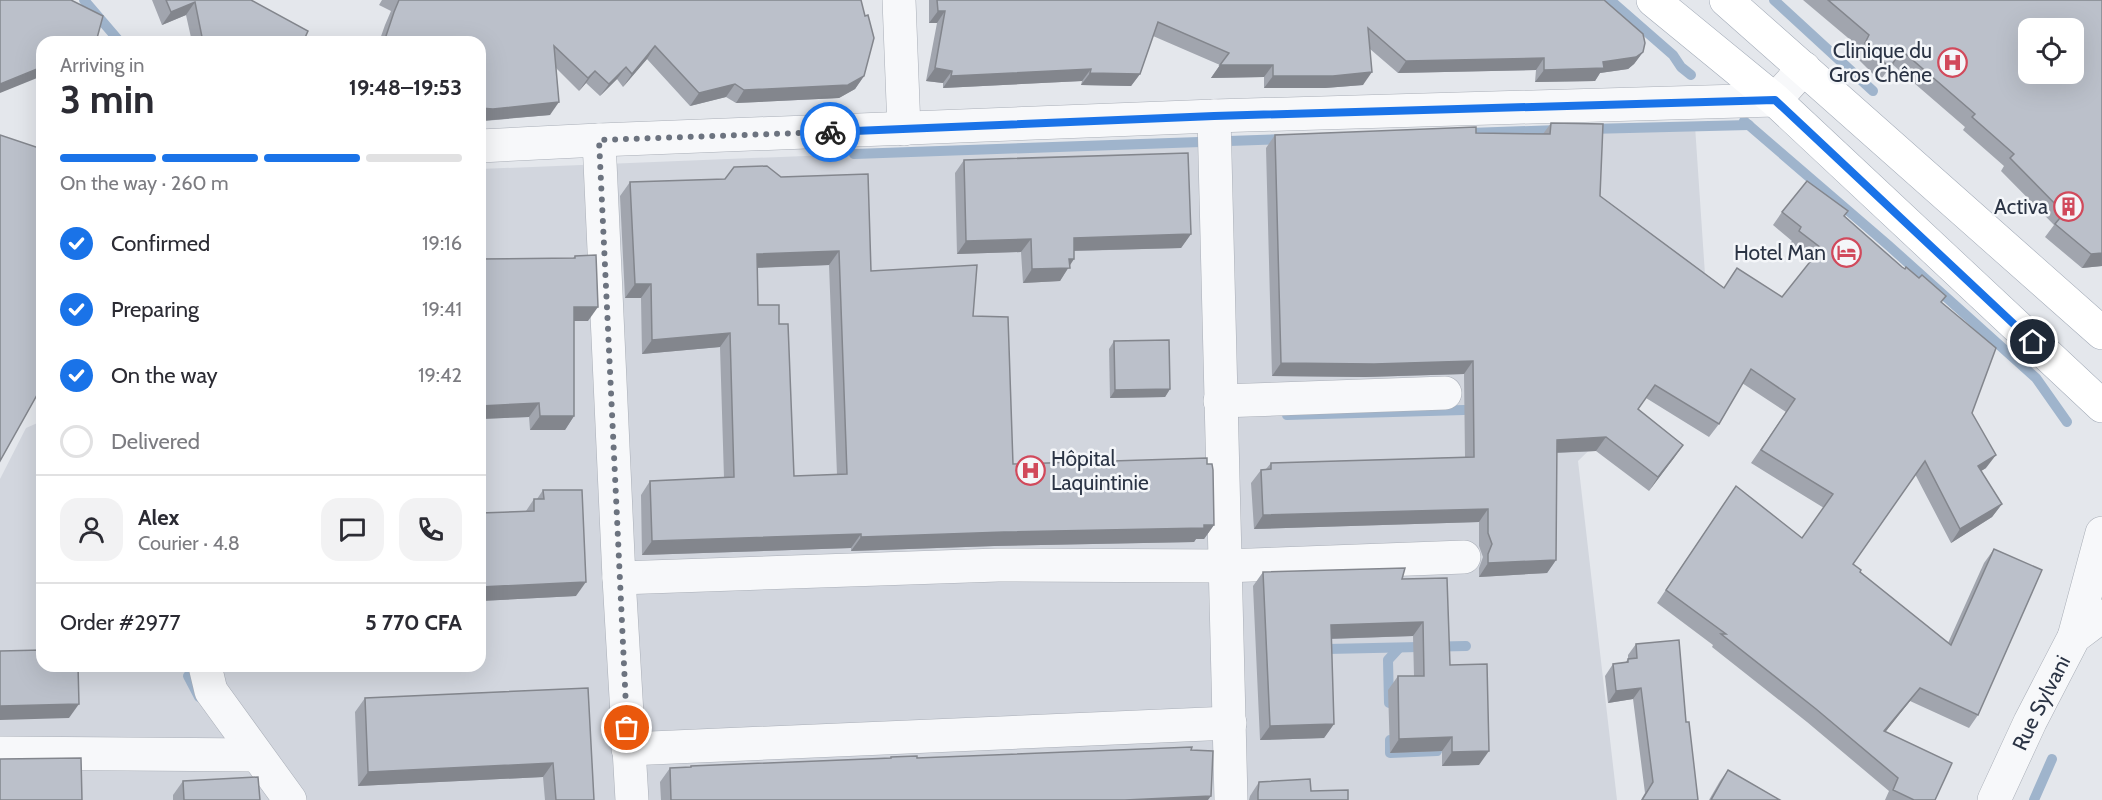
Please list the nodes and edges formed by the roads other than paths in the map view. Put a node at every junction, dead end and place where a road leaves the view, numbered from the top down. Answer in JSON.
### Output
{"nodes":[{"id":1,"x":899,"y":0,"type":"edge"},
{"id":2,"x":1653,"y":0,"type":"edge"},
{"id":3,"x":1726,"y":0,"type":"edge"},
{"id":4,"x":1804,"y":68,"type":"junction"},
{"id":5,"x":1775,"y":100,"type":"junction"},
{"id":6,"x":1214,"y":116,"type":"junction"},
{"id":7,"x":904,"y":129,"type":"junction"},
{"id":8,"x":599,"y":140,"type":"junction"},
{"id":9,"x":486,"y":146,"type":"edge"},
{"id":10,"x":2102,"y":333,"type":"edge"},
{"id":11,"x":1445,"y":393,"type":"dead end"},
{"id":12,"x":1220,"y":401,"type":"junction"},
{"id":13,"x":2102,"y":406,"type":"edge"},
{"id":14,"x":2102,"y":533,"type":"edge"},
{"id":15,"x":1464,"y":557,"type":"dead end"},
{"id":16,"x":1224,"y":566,"type":"junction"},
{"id":17,"x":619,"y":578,"type":"junction"},
{"id":18,"x":2102,"y":616,"type":"edge"},
{"id":19,"x":2074,"y":637,"type":"junction"},
{"id":20,"x":206,"y":672,"type":"edge"},
{"id":21,"x":1230,"y":723,"type":"junction"},
{"id":22,"x":628,"y":749,"type":"junction"},
{"id":23,"x":0,"y":753,"type":"edge"},
{"id":24,"x":256,"y":755,"type":"junction"},
{"id":25,"x":290,"y":800,"type":"edge"},
{"id":26,"x":632,"y":800,"type":"edge"},
{"id":27,"x":1231,"y":800,"type":"edge"},
{"id":28,"x":1994,"y":800,"type":"edge"}],
"edges":[{"from":1,"to":7,"type":"street"},
{"from":2,"to":5,"type":"main road"},
{"from":3,"to":4,"type":"main road"},
{"from":4,"to":5,"type":"street"},
{"from":4,"to":10,"type":"main road"},
{"from":5,"to":6,"type":"street"},
{"from":5,"to":13,"type":"main road"},
{"from":6,"to":7,"type":"street"},
{"from":6,"to":12,"type":"street"},
{"from":7,"to":8,"type":"street"},
{"from":8,"to":9,"type":"street"},
{"from":8,"to":17,"type":"street"},
{"from":11,"to":12,"type":"street"},
{"from":12,"to":16,"type":"street"},
{"from":14,"to":19,"type":"street"},
{"from":15,"to":16,"type":"street"},
{"from":16,"to":17,"type":"street"},
{"from":16,"to":21,"type":"street"},
{"from":17,"to":22,"type":"street"},
{"from":18,"to":19,"type":"street","name":"Rue Sylvani"},
{"from":19,"to":28,"type":"street","name":"Rue Sylvani"},
{"from":20,"to":24,"type":"street"},
{"from":21,"to":22,"type":"street"},
{"from":21,"to":27,"type":"street"},
{"from":22,"to":26,"type":"street"},
{"from":23,"to":24,"type":"street"},
{"from":24,"to":25,"type":"street"}]}
